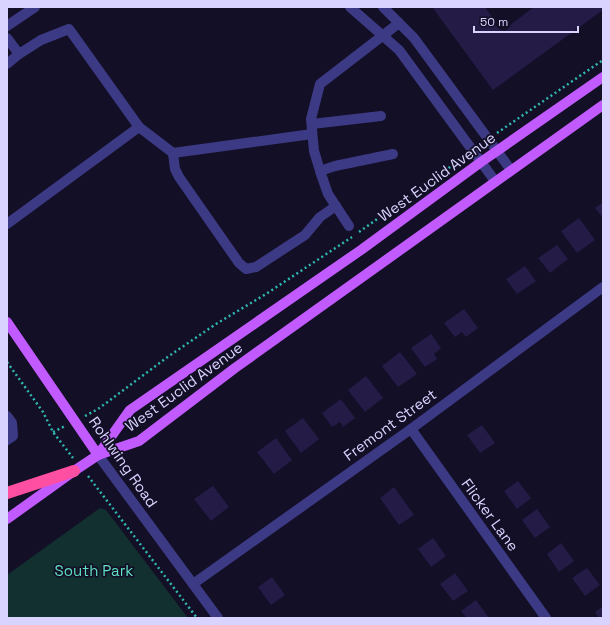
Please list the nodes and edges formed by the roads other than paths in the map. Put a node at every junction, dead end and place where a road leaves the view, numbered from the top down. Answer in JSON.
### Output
{"nodes":[{"id":1,"x":35,"y":7,"type":"edge"},
{"id":2,"x":350,"y":7,"type":"edge"},
{"id":3,"x":383,"y":7,"type":"edge"},
{"id":4,"x":399,"y":23,"type":"junction"},
{"id":5,"x":7,"y":26,"type":"edge"},
{"id":6,"x":382,"y":34,"type":"junction"},
{"id":7,"x":7,"y":38,"type":"edge"},
{"id":8,"x":19,"y":54,"type":"junction"},
{"id":9,"x":7,"y":64,"type":"edge"},
{"id":10,"x":603,"y":77,"type":"edge"},
{"id":11,"x":603,"y":105,"type":"edge"},
{"id":12,"x":381,"y":116,"type":"dead end"},
{"id":13,"x":139,"y":127,"type":"junction"},
{"id":14,"x":312,"y":129,"type":"junction"},
{"id":15,"x":497,"y":151,"type":"junction"},
{"id":16,"x":173,"y":154,"type":"junction"},
{"id":17,"x":393,"y":154,"type":"dead end"},
{"id":18,"x":481,"y":162,"type":"junction"},
{"id":19,"x":511,"y":170,"type":"junction"},
{"id":20,"x":320,"y":171,"type":"junction"},
{"id":21,"x":495,"y":181,"type":"junction"},
{"id":22,"x":336,"y":206,"type":"junction"},
{"id":23,"x":8,"y":221,"type":"edge"},
{"id":24,"x":349,"y":226,"type":"dead end"},
{"id":25,"x":603,"y":287,"type":"edge"},
{"id":26,"x":7,"y":322,"type":"edge"},
{"id":27,"x":7,"y":416,"type":"edge"},
{"id":28,"x":411,"y":429,"type":"junction"},
{"id":29,"x":7,"y":440,"type":"edge"},
{"id":30,"x":98,"y":455,"type":"junction"},
{"id":31,"x":74,"y":471,"type":"junction"},
{"id":32,"x":7,"y":493,"type":"edge"},
{"id":33,"x":7,"y":519,"type":"edge"},
{"id":34,"x":193,"y":584,"type":"junction"},
{"id":35,"x":218,"y":618,"type":"edge"},
{"id":36,"x":546,"y":618,"type":"edge"}],
"edges":[{"from":1,"to":5,"type":"street"},
{"from":2,"to":6,"type":"street"},
{"from":3,"to":4,"type":"street"},
{"from":4,"to":6,"type":"street"},
{"from":4,"to":15,"type":"street"},
{"from":6,"to":14,"type":"street"},
{"from":6,"to":18,"type":"street"},
{"from":7,"to":8,"type":"street"},
{"from":8,"to":9,"type":"street"},
{"from":8,"to":13,"type":"street"},
{"from":10,"to":15,"type":"main road","name":"West Euclid Avenue"},
{"from":11,"to":19,"type":"main road","name":"West Euclid Avenue"},
{"from":12,"to":14,"type":"street"},
{"from":13,"to":16,"type":"street"},
{"from":13,"to":23,"type":"street"},
{"from":14,"to":16,"type":"street"},
{"from":14,"to":20,"type":"street"},
{"from":15,"to":18,"type":"main road","name":"West Euclid Avenue"},
{"from":15,"to":19,"type":"street"},
{"from":16,"to":22,"type":"street"},
{"from":17,"to":20,"type":"street"},
{"from":18,"to":21,"type":"street"},
{"from":18,"to":30,"type":"main road","name":"West Euclid Avenue"},
{"from":19,"to":21,"type":"main road","name":"West Euclid Avenue"},
{"from":20,"to":22,"type":"street"},
{"from":21,"to":30,"type":"main road","name":"West Euclid Avenue"},
{"from":22,"to":24,"type":"street"},
{"from":25,"to":28,"type":"street","name":"Fremont Street"},
{"from":26,"to":30,"type":"main road","name":"Rohlwing Road"},
{"from":27,"to":29,"type":"street"},
{"from":28,"to":34,"type":"street","name":"Fremont Street"},
{"from":28,"to":36,"type":"street","name":"Flicker Lane"},
{"from":30,"to":31,"type":"main road"},
{"from":30,"to":34,"type":"street","name":"Rohlwing Road"},
{"from":31,"to":32,"type":"highway"},
{"from":31,"to":33,"type":"main road"},
{"from":34,"to":35,"type":"street","name":"Rohlwing Road"}]}
